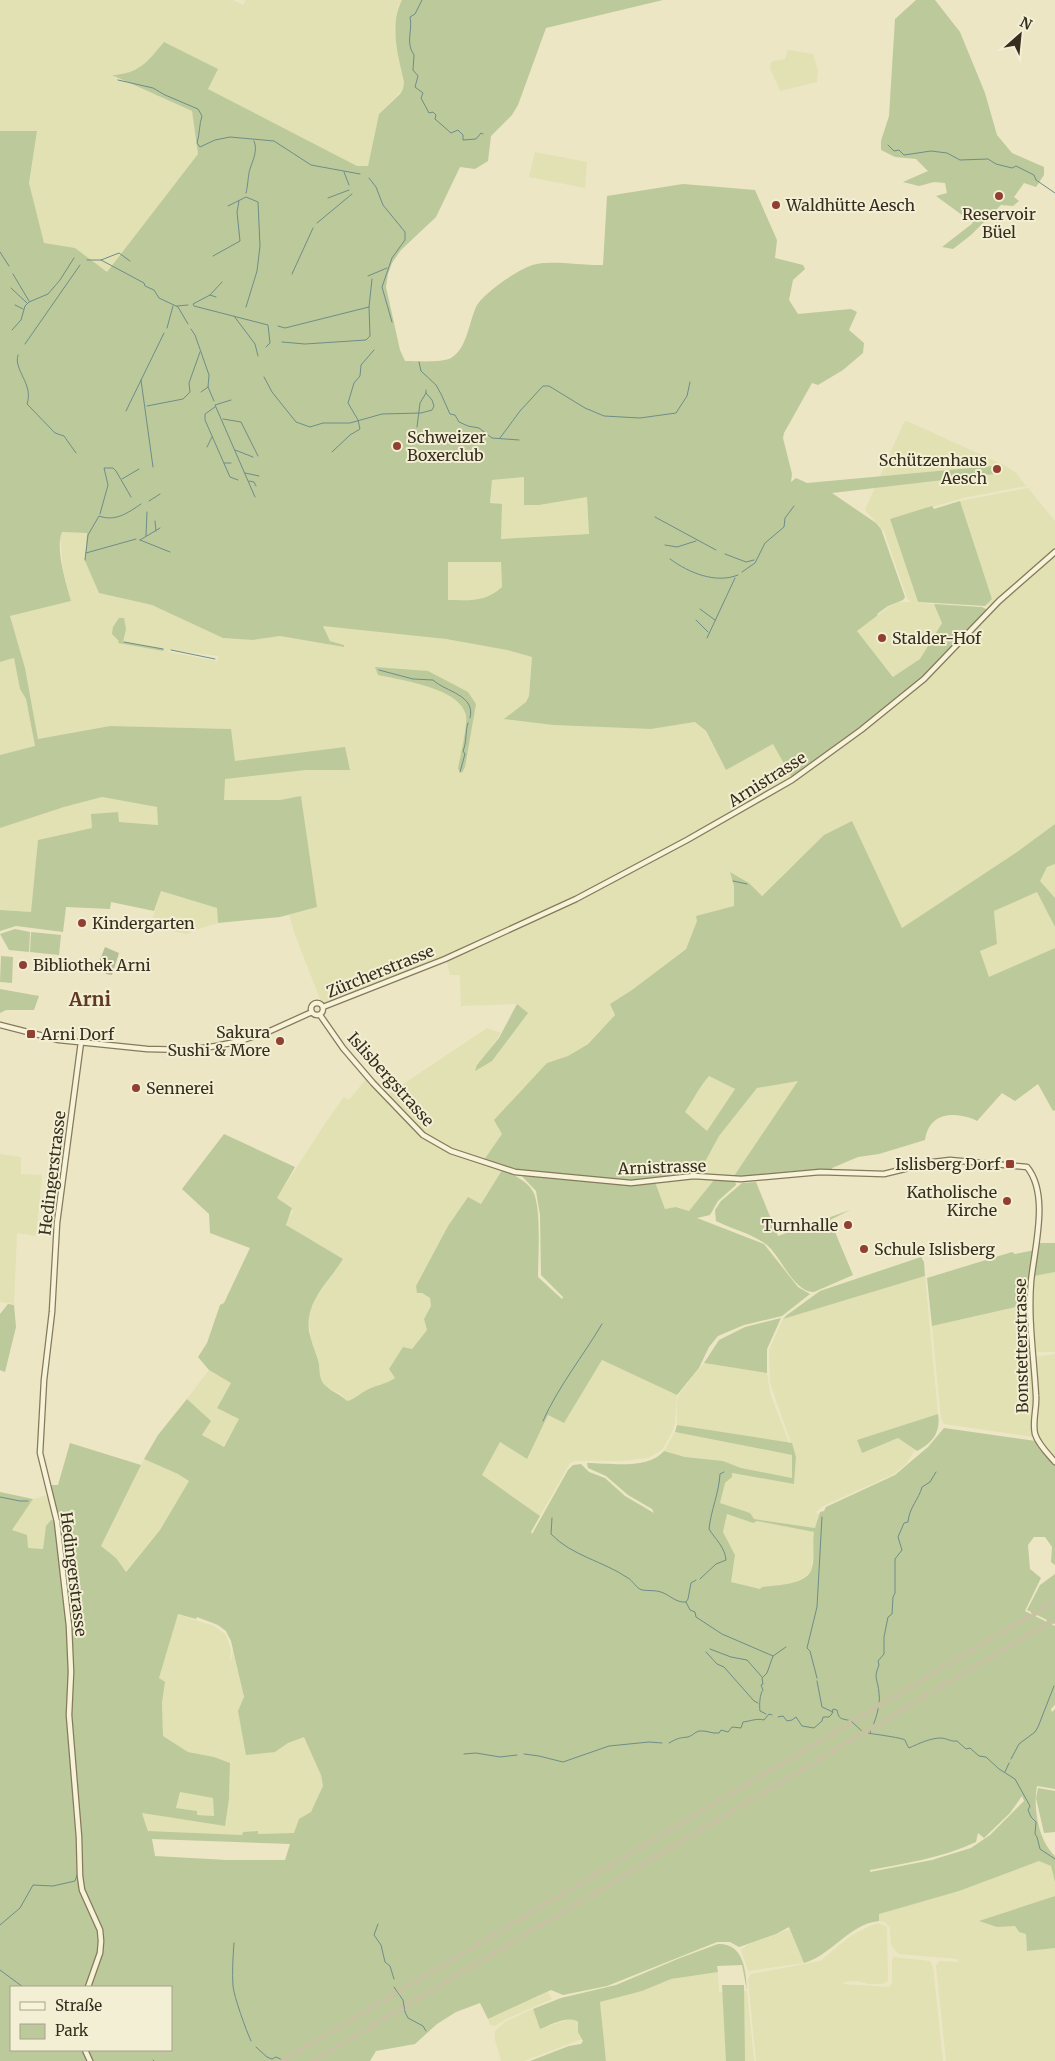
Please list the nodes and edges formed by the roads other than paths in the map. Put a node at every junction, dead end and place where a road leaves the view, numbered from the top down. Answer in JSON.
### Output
{"nodes":[{"id":1,"x":1055,"y":552,"type":"edge"},
{"id":2,"x":445,"y":959,"type":"joint"},
{"id":3,"x":323,"y":1007,"type":"junction"},
{"id":4,"x":312,"y":1012,"type":"junction"},
{"id":5,"x":320,"y":1015,"type":"junction"},
{"id":6,"x":0,"y":1025,"type":"edge"},
{"id":7,"x":81,"y":1042,"type":"junction"},
{"id":8,"x":450,"y":1151,"type":"joint"},
{"id":9,"x":1026,"y":1167,"type":"joint"},
{"id":10,"x":1055,"y":1462,"type":"edge"},
{"id":11,"x":88,"y":1986,"type":"edge"}],
"edges":[{"from":1,"to":2,"type":"street","name":"Arnistrasse"},
{"from":2,"to":3,"type":"street","name":"Zürcherstrasse"},
{"from":3,"to":4,"type":"street"},
{"from":3,"to":5,"type":"street"},
{"from":4,"to":5,"type":"street"},
{"from":4,"to":7,"type":"street","name":"Zürcherstrasse"},
{"from":5,"to":8,"type":"street","name":"Islisbergstrasse"},
{"from":6,"to":7,"type":"street","name":"Zürcherstrasse"},
{"from":7,"to":11,"type":"street","name":"Hedingerstrasse"},
{"from":8,"to":9,"type":"street","name":"Arnistrasse"},
{"from":9,"to":10,"type":"street","name":"Bonstetterstrasse"}]}
